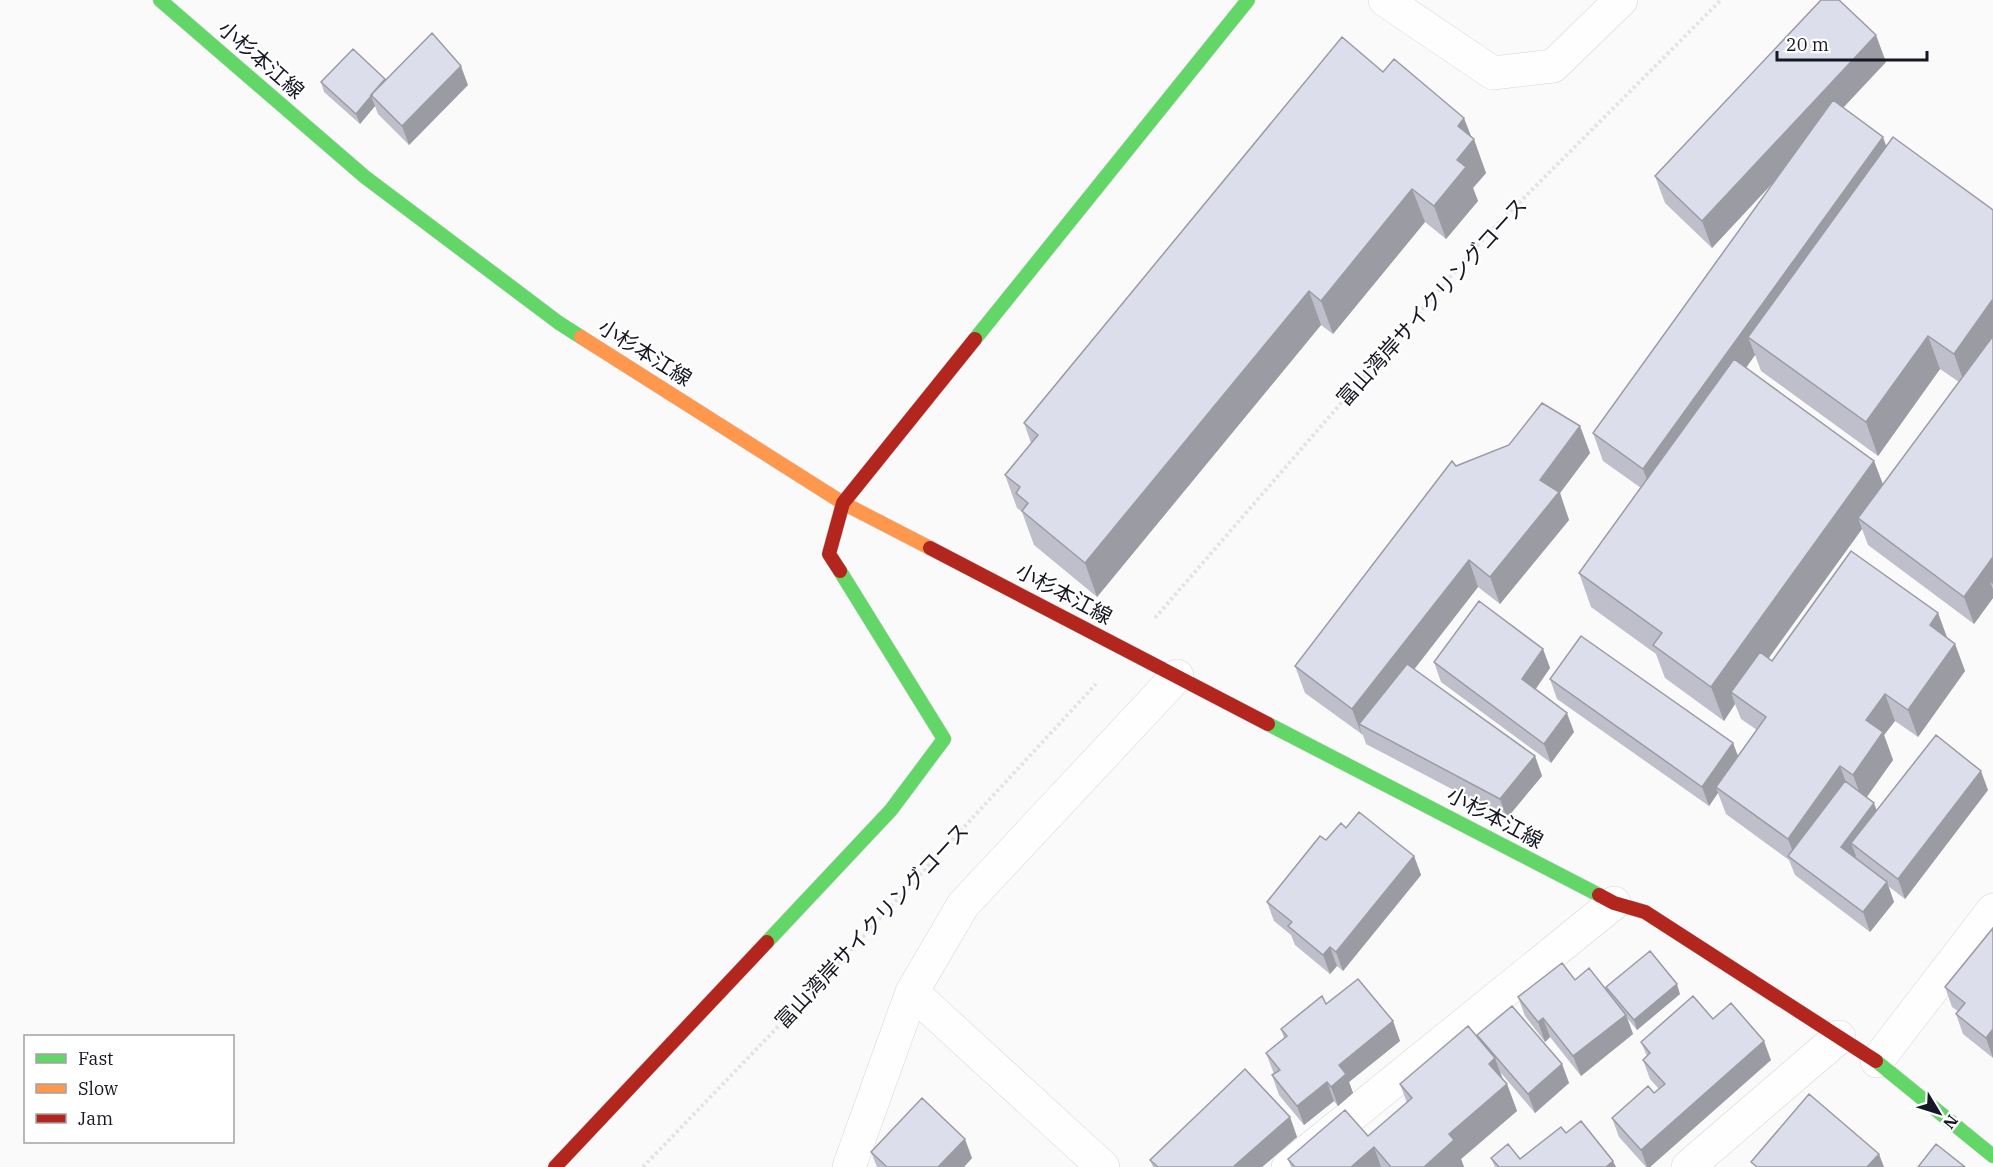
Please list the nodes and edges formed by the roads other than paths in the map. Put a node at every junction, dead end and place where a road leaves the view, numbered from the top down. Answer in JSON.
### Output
{"nodes":[{"id":1,"x":160,"y":0,"type":"edge"},
{"id":2,"x":1248,"y":0,"type":"edge"},
{"id":3,"x":1385,"y":0,"type":"edge"},
{"id":4,"x":1621,"y":0,"type":"edge"},
{"id":5,"x":843,"y":503,"type":"junction"},
{"id":6,"x":1177,"y":676,"type":"junction"},
{"id":7,"x":1614,"y":903,"type":"junction"},
{"id":8,"x":1993,"y":910,"type":"edge"},
{"id":9,"x":912,"y":992,"type":"junction"},
{"id":10,"x":1839,"y":1037,"type":"junction"},
{"id":11,"x":1877,"y":1061,"type":"junction"},
{"id":12,"x":1993,"y":1155,"type":"edge"},
{"id":13,"x":555,"y":1167,"type":"edge"},
{"id":14,"x":849,"y":1167,"type":"edge"},
{"id":15,"x":1102,"y":1167,"type":"edge"},
{"id":16,"x":1288,"y":1167,"type":"edge"},
{"id":17,"x":1688,"y":1167,"type":"edge"}],
"edges":[{"from":1,"to":5,"type":"main road","name":"小杉本江線"},
{"from":2,"to":5,"type":"main road"},
{"from":3,"to":4,"type":"street"},
{"from":5,"to":6,"type":"main road","name":"小杉本江線"},
{"from":5,"to":13,"type":"main road"},
{"from":6,"to":7,"type":"main road","name":"小杉本江線"},
{"from":6,"to":9,"type":"street"},
{"from":7,"to":10,"type":"main road","name":"小杉本江線"},
{"from":7,"to":16,"type":"street"},
{"from":8,"to":11,"type":"street"},
{"from":9,"to":14,"type":"street"},
{"from":9,"to":15,"type":"street"},
{"from":10,"to":11,"type":"main road","name":"小杉本江線"},
{"from":10,"to":17,"type":"street"},
{"from":11,"to":12,"type":"main road","name":"小杉本江線"}]}
